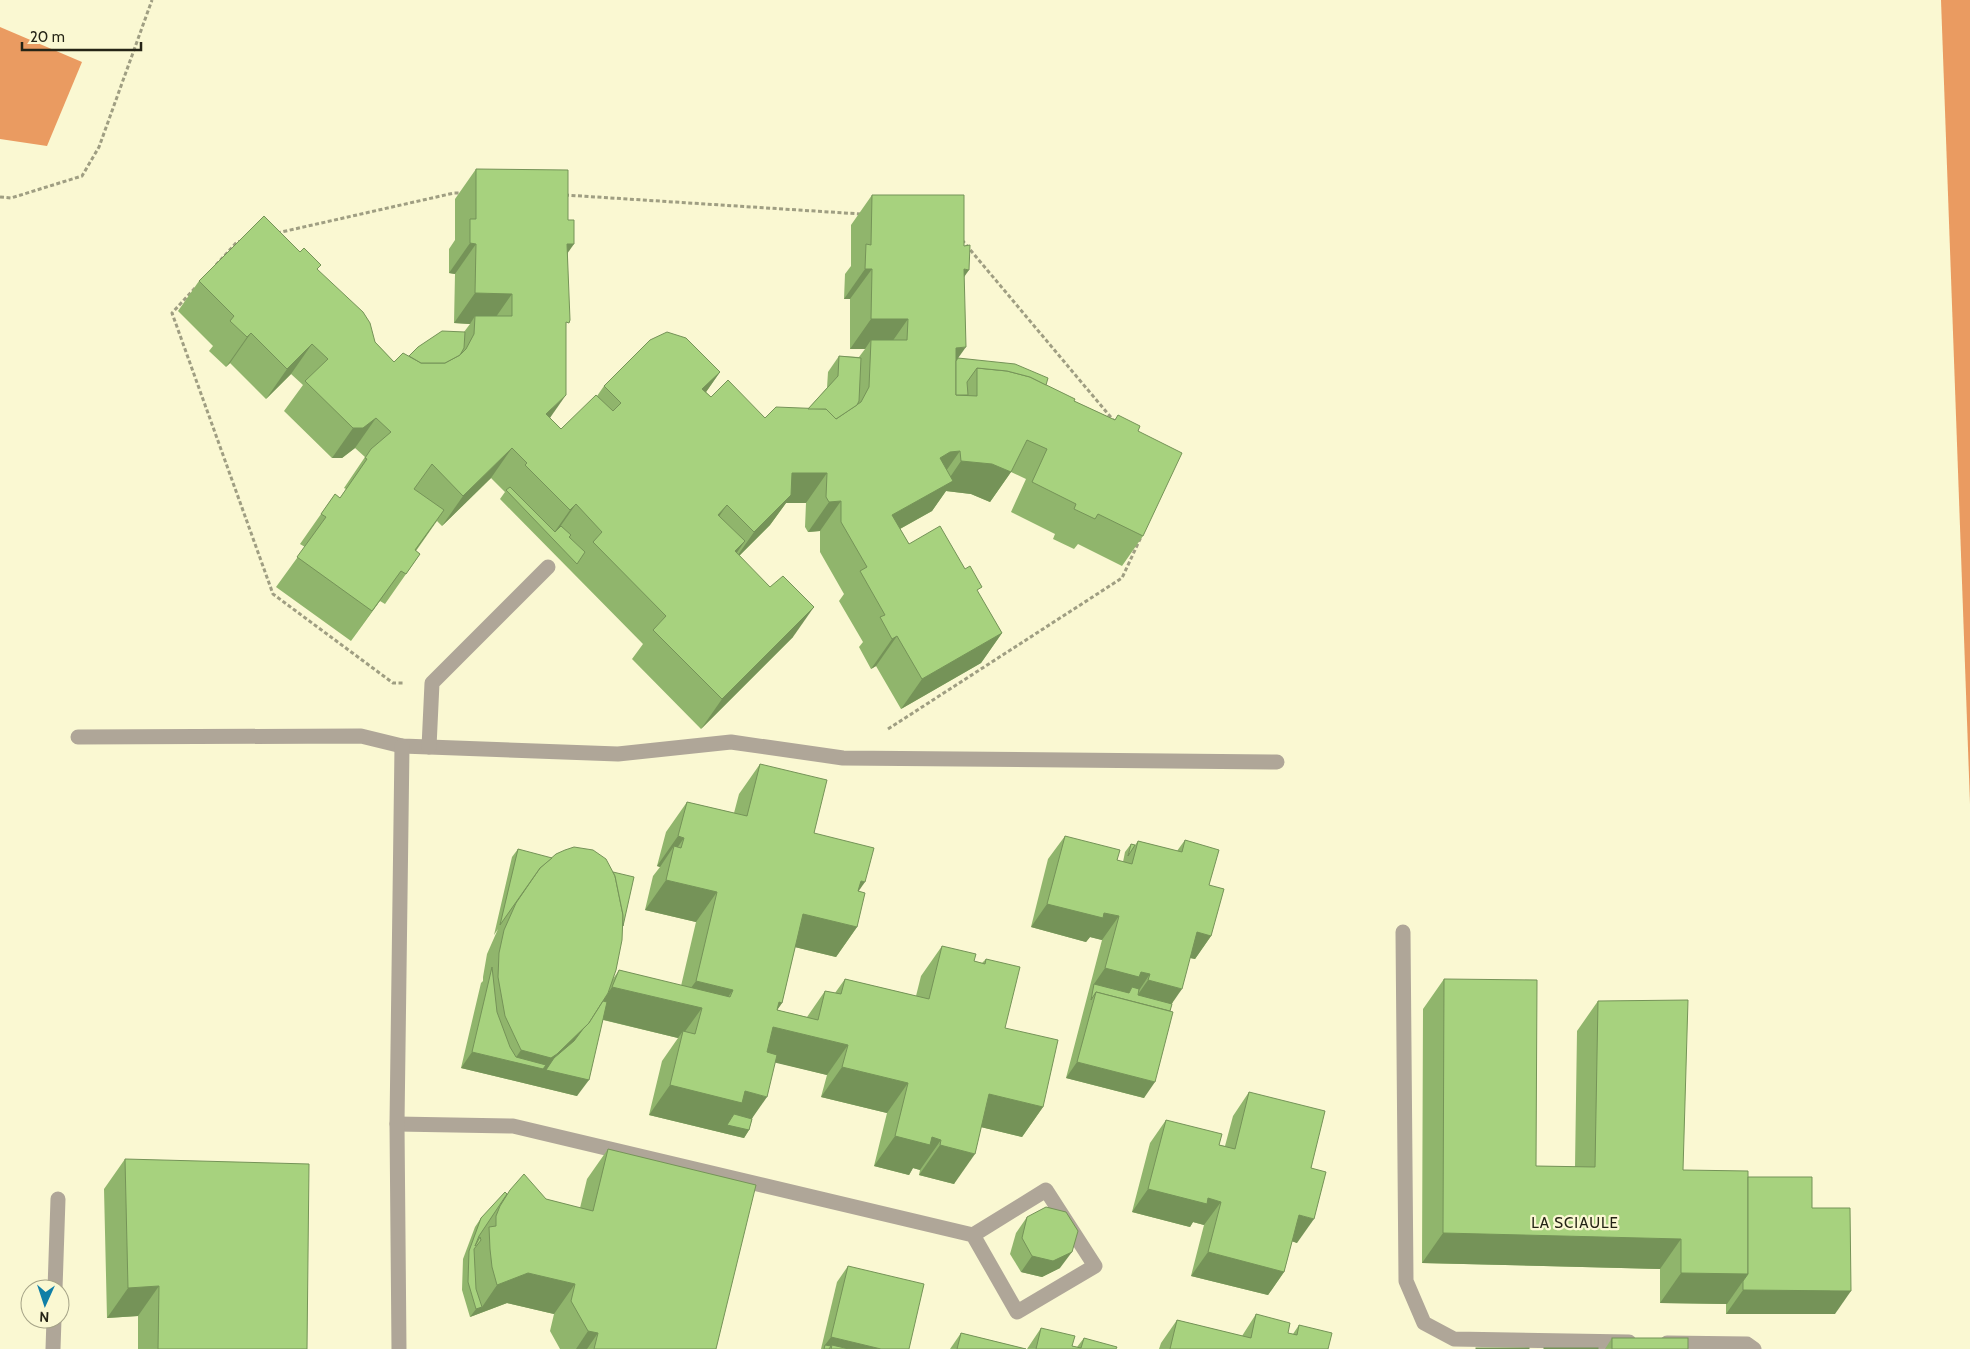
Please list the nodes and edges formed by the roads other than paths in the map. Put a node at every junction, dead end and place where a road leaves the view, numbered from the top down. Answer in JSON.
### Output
{"nodes":[{"id":1,"x":548,"y":567,"type":"dead end"},
{"id":2,"x":78,"y":737,"type":"dead end"},
{"id":3,"x":402,"y":746,"type":"junction"},
{"id":4,"x":429,"y":747,"type":"junction"},
{"id":5,"x":1277,"y":762,"type":"dead end"},
{"id":6,"x":1403,"y":932,"type":"dead end"},
{"id":7,"x":397,"y":1124,"type":"junction"},
{"id":8,"x":58,"y":1199,"type":"dead end"},
{"id":9,"x":974,"y":1236,"type":"junction"},
{"id":10,"x":55,"y":1279,"type":"edge"},
{"id":11,"x":54,"y":1329,"type":"edge"},
{"id":12,"x":53,"y":1349,"type":"edge"},
{"id":13,"x":399,"y":1349,"type":"edge"},
{"id":14,"x":1754,"y":1349,"type":"edge"}],
"edges":[{"from":1,"to":4,"type":"street"},
{"from":2,"to":3,"type":"street"},
{"from":3,"to":4,"type":"street"},
{"from":3,"to":7,"type":"street"},
{"from":4,"to":5,"type":"street"},
{"from":6,"to":14,"type":"street"},
{"from":7,"to":9,"type":"street"},
{"from":7,"to":13,"type":"street"},
{"from":8,"to":10,"type":"street"},
{"from":9,"to":9,"type":"street"},
{"from":11,"to":12,"type":"street"}]}
